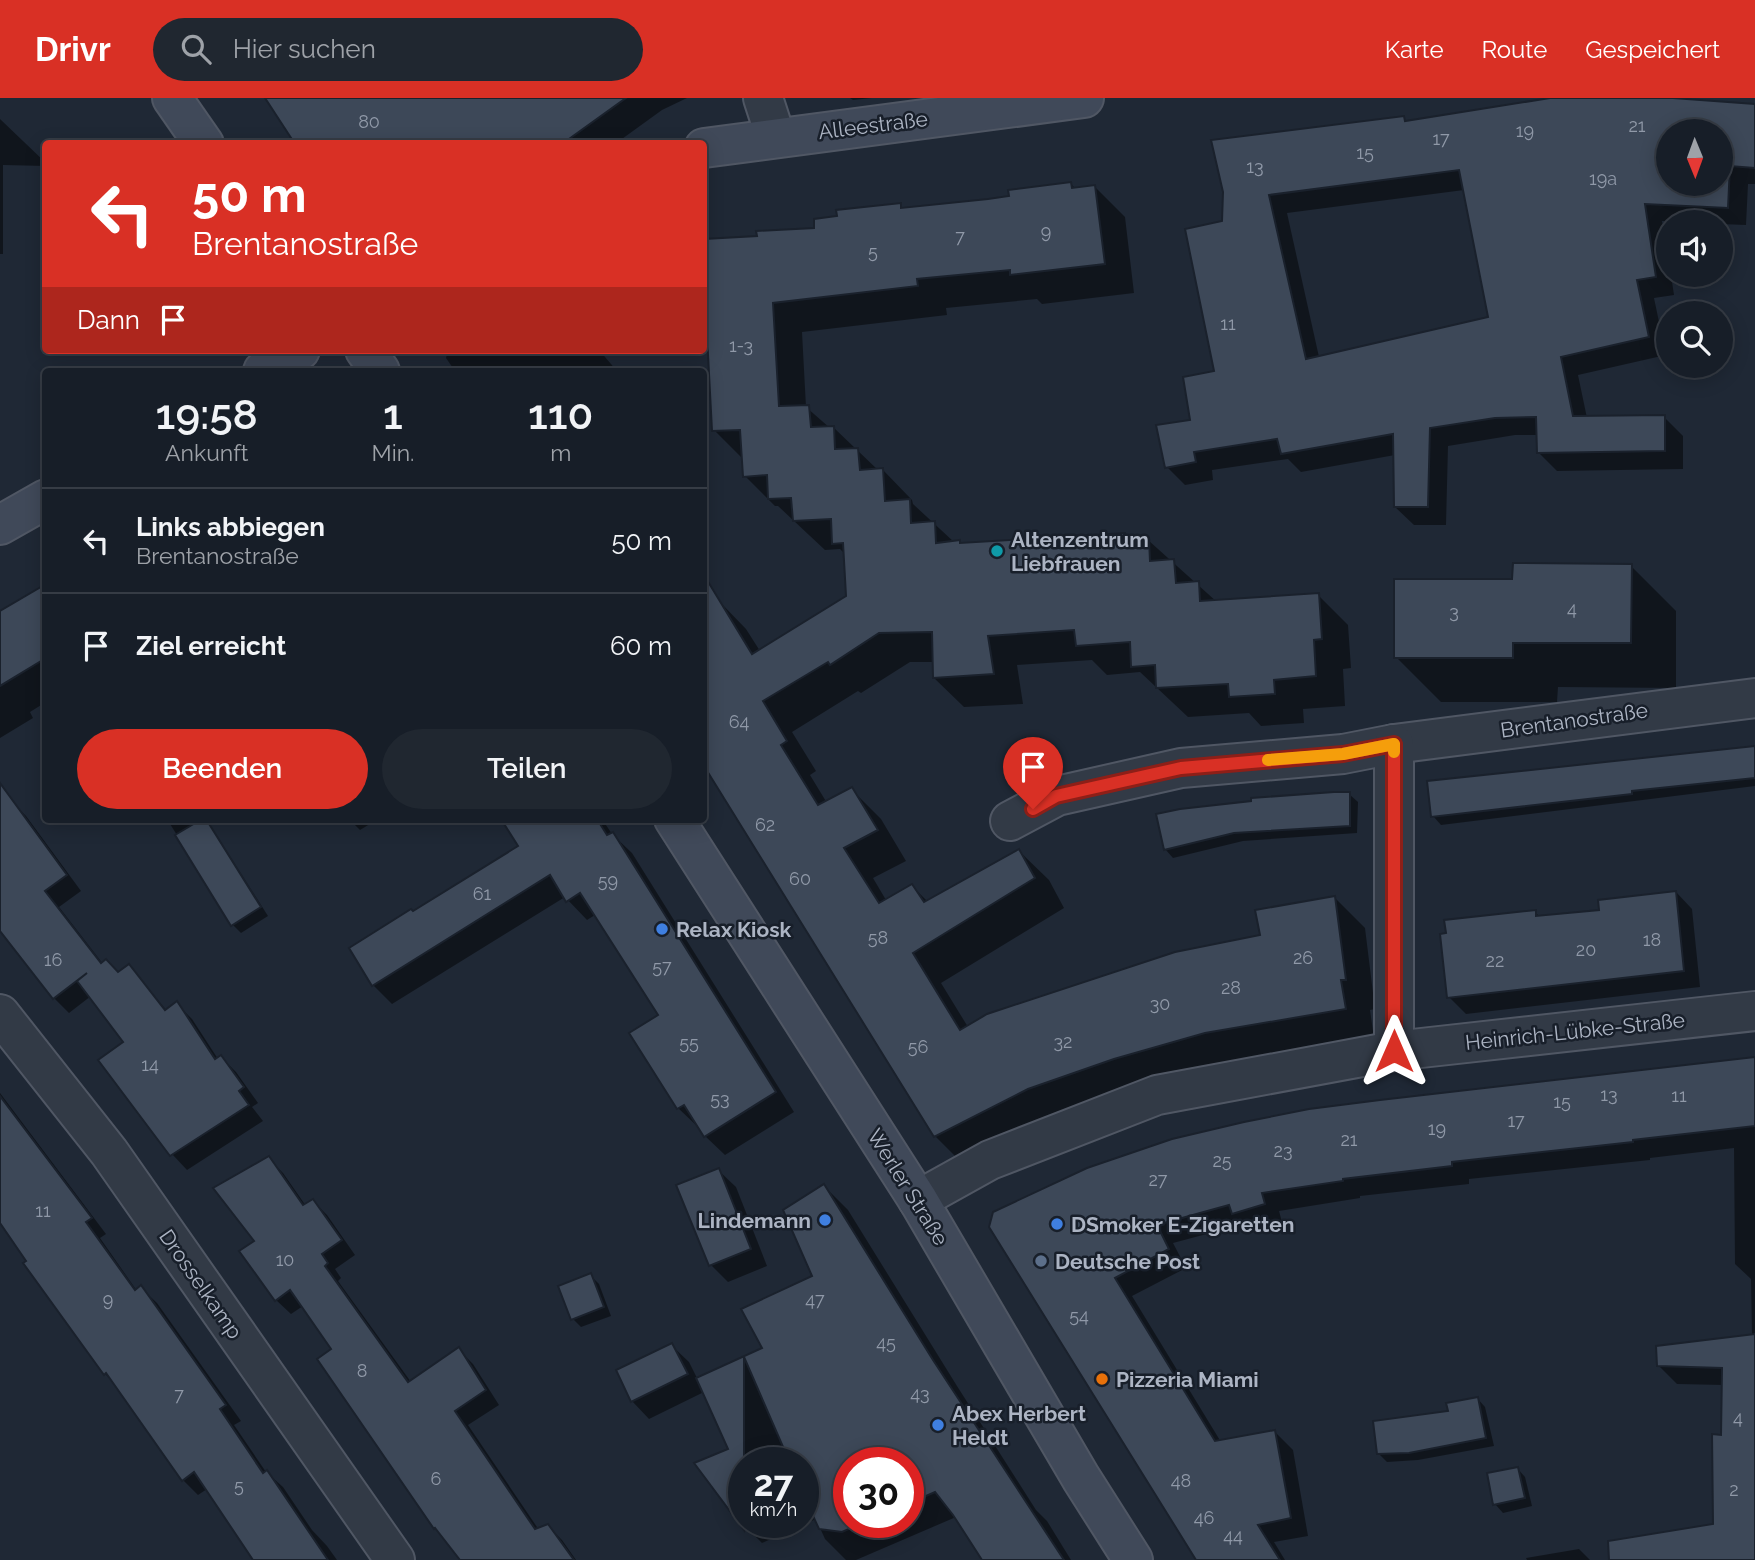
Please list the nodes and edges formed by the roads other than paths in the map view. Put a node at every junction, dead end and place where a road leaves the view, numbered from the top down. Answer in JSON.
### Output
{"nodes":[{"id":1,"x":172,"y":98,"type":"edge"},
{"id":2,"x":763,"y":98,"type":"edge"},
{"id":3,"x":1084,"y":98,"type":"edge"},
{"id":4,"x":776,"y":138,"type":"junction"},
{"id":5,"x":201,"y":140,"type":"edge"},
{"id":6,"x":707,"y":148,"type":"edge"},
{"id":7,"x":293,"y":354,"type":"edge"},
{"id":8,"x":267,"y":368,"type":"edge"},
{"id":9,"x":42,"y":501,"type":"edge"},
{"id":10,"x":0,"y":525,"type":"edge"},
{"id":11,"x":1755,"y":698,"type":"edge"},
{"id":12,"x":1394,"y":744,"type":"junction"},
{"id":13,"x":1010,"y":821,"type":"dead end"},
{"id":14,"x":677,"y":823,"type":"edge"},
{"id":15,"x":1755,"y":1011,"type":"edge"},
{"id":16,"x":0,"y":1014,"type":"edge"},
{"id":17,"x":1394,"y":1051,"type":"junction"},
{"id":18,"x":918,"y":1200,"type":"junction"},
{"id":19,"x":395,"y":1560,"type":"edge"},
{"id":20,"x":1133,"y":1560,"type":"edge"}],
"edges":[{"from":1,"to":5,"type":"main road"},
{"from":2,"to":4,"type":"street"},
{"from":3,"to":4,"type":"main road","name":"Alleestraße"},
{"from":4,"to":6,"type":"main road","name":"Alleestraße"},
{"from":7,"to":8,"type":"main road"},
{"from":9,"to":10,"type":"main road"},
{"from":11,"to":12,"type":"street","name":"Brentanostraße"},
{"from":12,"to":13,"type":"street","name":"Brentanostraße"},
{"from":12,"to":17,"type":"street"},
{"from":14,"to":18,"type":"main road","name":"Werler Straße"},
{"from":15,"to":17,"type":"street","name":"Heinrich-Lübke-Straße"},
{"from":16,"to":19,"type":"street","name":"Drosselkamp"},
{"from":17,"to":18,"type":"street","name":"Heinrich-Lübke-Straße"},
{"from":18,"to":20,"type":"main road","name":"Werler Straße"}]}
